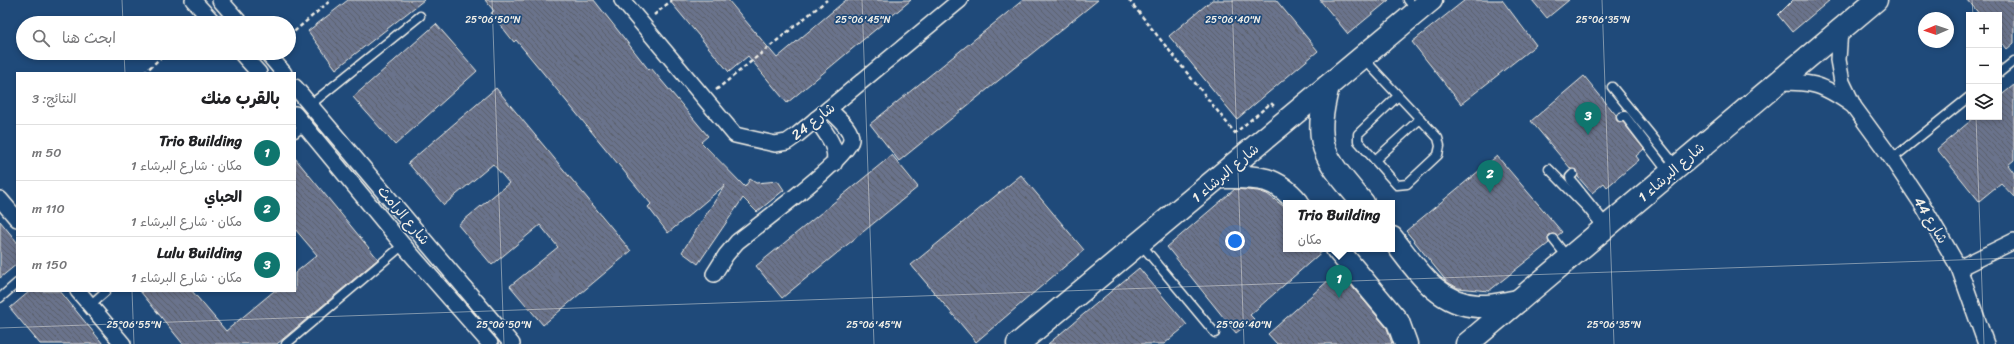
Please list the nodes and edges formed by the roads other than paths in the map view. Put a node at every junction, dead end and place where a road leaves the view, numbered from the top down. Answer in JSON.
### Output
{"nodes":[{"id":1,"x":193,"y":0,"type":"edge"},
{"id":2,"x":220,"y":0,"type":"edge"},
{"id":3,"x":622,"y":0,"type":"edge"},
{"id":4,"x":960,"y":0,"type":"edge"},
{"id":5,"x":1876,"y":0,"type":"edge"},
{"id":6,"x":1419,"y":4,"type":"edge"},
{"id":7,"x":208,"y":16,"type":"edge"},
{"id":8,"x":234,"y":16,"type":"edge"},
{"id":9,"x":420,"y":16,"type":"dead end"},
{"id":10,"x":1840,"y":29,"type":"junction"},
{"id":11,"x":1362,"y":57,"type":"junction"},
{"id":12,"x":247,"y":60,"type":"edge"},
{"id":13,"x":273,"y":60,"type":"edge"},
{"id":14,"x":2014,"y":61,"type":"edge"},
{"id":15,"x":2002,"y":71,"type":"edge"},
{"id":16,"x":257,"y":72,"type":"edge"},
{"id":17,"x":283,"y":72,"type":"edge"},
{"id":18,"x":1778,"y":82,"type":"junction"},
{"id":19,"x":1328,"y":86,"type":"junction"},
{"id":20,"x":1612,"y":87,"type":"dead end"},
{"id":21,"x":296,"y":88,"type":"edge"},
{"id":22,"x":1398,"y":96,"type":"junction"},
{"id":23,"x":1966,"y":99,"type":"edge"},
{"id":24,"x":310,"y":105,"type":"junction"},
{"id":25,"x":1854,"y":107,"type":"junction"},
{"id":26,"x":829,"y":109,"type":"junction"},
{"id":27,"x":1621,"y":117,"type":"dead end"},
{"id":28,"x":816,"y":119,"type":"junction"},
{"id":29,"x":1420,"y":119,"type":"junction"},
{"id":30,"x":298,"y":124,"type":"edge"},
{"id":31,"x":1892,"y":158,"type":"junction"},
{"id":32,"x":1375,"y":160,"type":"junction"},
{"id":33,"x":834,"y":164,"type":"junction"},
{"id":34,"x":1549,"y":169,"type":"dead end"},
{"id":35,"x":1673,"y":170,"type":"junction"},
{"id":36,"x":1573,"y":174,"type":"dead end"},
{"id":37,"x":1220,"y":177,"type":"junction"},
{"id":38,"x":0,"y":198,"type":"edge"},
{"id":39,"x":1296,"y":200,"type":"edge"},
{"id":40,"x":1360,"y":200,"type":"edge"},
{"id":41,"x":16,"y":218,"type":"edge"},
{"id":42,"x":1606,"y":228,"type":"junction"},
{"id":43,"x":1553,"y":239,"type":"dead end"},
{"id":44,"x":2014,"y":241,"type":"edge"},
{"id":45,"x":1140,"y":242,"type":"junction"},
{"id":46,"x":1395,"y":242,"type":"edge"},
{"id":47,"x":403,"y":245,"type":"junction"},
{"id":48,"x":1340,"y":252,"type":"edge"},
{"id":49,"x":1569,"y":259,"type":"junction"},
{"id":50,"x":1959,"y":268,"type":"junction"},
{"id":51,"x":714,"y":274,"type":"dead end"},
{"id":52,"x":16,"y":284,"type":"edge"},
{"id":53,"x":79,"y":292,"type":"edge"},
{"id":54,"x":105,"y":292,"type":"edge"},
{"id":55,"x":0,"y":298,"type":"edge"},
{"id":56,"x":1518,"y":301,"type":"junction"},
{"id":57,"x":90,"y":305,"type":"junction"},
{"id":58,"x":1215,"y":333,"type":"dead end"},
{"id":59,"x":488,"y":342,"type":"edge"},
{"id":60,"x":123,"y":344,"type":"edge"},
{"id":61,"x":286,"y":344,"type":"edge"},
{"id":62,"x":512,"y":344,"type":"edge"},
{"id":63,"x":1018,"y":344,"type":"edge"},
{"id":64,"x":1406,"y":344,"type":"edge"},
{"id":65,"x":1467,"y":344,"type":"edge"},
{"id":66,"x":1986,"y":344,"type":"edge"}],
"edges":[{"from":1,"to":7,"type":"street"},
{"from":2,"to":8,"type":"street"},
{"from":3,"to":28,"type":"street","name":"شارع 24"},
{"from":4,"to":26,"type":"street","name":"شارع 24"},
{"from":5,"to":10,"type":"street","name":"شارع البرشاء 1"},
{"from":6,"to":11,"type":"street","name":"شارع البرشاء 1"},
{"from":9,"to":24,"type":"lane"},
{"from":10,"to":18,"type":"street","name":"شارع البرشاء 1"},
{"from":10,"to":25,"type":"street","name":"شارع 44"},
{"from":11,"to":19,"type":"street","name":"شارع البرشاء 1"},
{"from":11,"to":22,"type":"lane"},
{"from":12,"to":16,"type":"street"},
{"from":13,"to":17,"type":"street"},
{"from":14,"to":15,"type":"lane"},
{"from":18,"to":25,"type":"street","name":"شارع 44"},
{"from":18,"to":35,"type":"street","name":"شارع البرشاء 1"},
{"from":19,"to":37,"type":"street","name":"شارع البرشاء 1"},
{"from":19,"to":40,"type":"street"},
{"from":20,"to":35,"type":"lane"},
{"from":21,"to":24,"type":"street","name":"شارع الرامث"},
{"from":22,"to":29,"type":"lane"},
{"from":22,"to":32,"type":"lane"},
{"from":23,"to":31,"type":"lane"},
{"from":24,"to":62,"type":"street","name":"شارع الرامث"},
{"from":25,"to":31,"type":"street","name":"شارع 44"},
{"from":26,"to":28,"type":"street","name":"شارع 24"},
{"from":26,"to":33,"type":"street"},
{"from":27,"to":35,"type":"lane"},
{"from":28,"to":33,"type":"street"},
{"from":29,"to":32,"type":"lane"},
{"from":29,"to":32,"type":"lane"},
{"from":30,"to":47,"type":"street","name":"شارع الرامث"},
{"from":31,"to":50,"type":"street","name":"شارع 44"},
{"from":33,"to":51,"type":"street"},
{"from":34,"to":42,"type":"lane"},
{"from":35,"to":42,"type":"street","name":"شارع البرشاء 1"},
{"from":36,"to":42,"type":"lane"},
{"from":37,"to":39,"type":"street"},
{"from":37,"to":45,"type":"street","name":"شارع البرشاء 1"},
{"from":38,"to":41,"type":"street"},
{"from":42,"to":49,"type":"street","name":"شارع البرشاء 1"},
{"from":43,"to":49,"type":"lane"},
{"from":44,"to":50,"type":"street"},
{"from":45,"to":58,"type":"lane"},
{"from":45,"to":63,"type":"street","name":"شارع البرشاء 1"},
{"from":46,"to":56,"type":"street"},
{"from":47,"to":59,"type":"street","name":"شارع الرامث"},
{"from":47,"to":61,"type":"lane"},
{"from":48,"to":64,"type":"street"},
{"from":49,"to":56,"type":"street","name":"شارع البرشاء 1"},
{"from":50,"to":66,"type":"street","name":"شارع 44"},
{"from":52,"to":55,"type":"lane"},
{"from":53,"to":57,"type":"street"},
{"from":54,"to":57,"type":"lane"},
{"from":56,"to":65,"type":"street","name":"شارع البرشاء 1"},
{"from":57,"to":60,"type":"street"}]}
